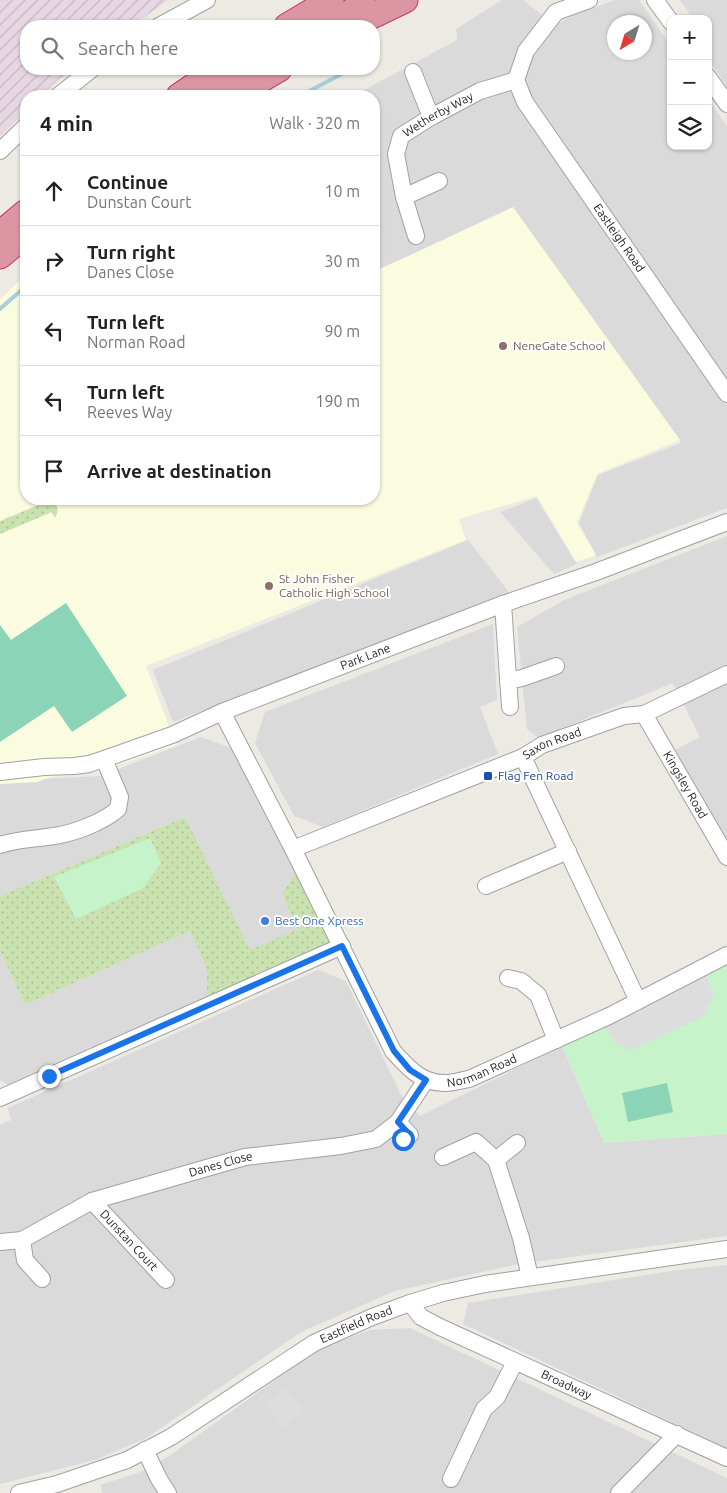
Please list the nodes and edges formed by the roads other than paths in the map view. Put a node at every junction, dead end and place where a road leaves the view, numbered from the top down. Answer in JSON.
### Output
{"nodes":[{"id":1,"x":207,"y":0,"type":"edge"},
{"id":2,"x":331,"y":0,"type":"edge"},
{"id":3,"x":372,"y":0,"type":"edge"},
{"id":4,"x":404,"y":0,"type":"edge"},
{"id":5,"x":589,"y":0,"type":"edge"},
{"id":6,"x":655,"y":0,"type":"edge"},
{"id":7,"x":182,"y":5,"type":"edge"},
{"id":8,"x":667,"y":16,"type":"edge"},
{"id":9,"x":166,"y":20,"type":"edge"},
{"id":10,"x":296,"y":20,"type":"edge"},
{"id":11,"x":337,"y":20,"type":"edge"},
{"id":12,"x":363,"y":20,"type":"edge"},
{"id":13,"x":413,"y":72,"type":"dead end"},
{"id":14,"x":84,"y":75,"type":"edge"},
{"id":15,"x":210,"y":75,"type":"edge"},
{"id":16,"x":246,"y":75,"type":"edge"},
{"id":17,"x":269,"y":75,"type":"edge"},
{"id":18,"x":516,"y":80,"type":"junction"},
{"id":19,"x":712,"y":83,"type":"edge"},
{"id":20,"x":66,"y":90,"type":"edge"},
{"id":21,"x":188,"y":90,"type":"edge"},
{"id":22,"x":222,"y":90,"type":"edge"},
{"id":23,"x":243,"y":90,"type":"edge"},
{"id":24,"x":727,"y":104,"type":"edge"},
{"id":25,"x":431,"y":117,"type":"junction"},
{"id":26,"x":20,"y":132,"type":"edge"},
{"id":27,"x":0,"y":151,"type":"edge"},
{"id":28,"x":439,"y":181,"type":"dead end"},
{"id":29,"x":404,"y":197,"type":"junction"},
{"id":30,"x":20,"y":217,"type":"edge"},
{"id":31,"x":0,"y":234,"type":"edge"},
{"id":32,"x":416,"y":236,"type":"dead end"},
{"id":33,"x":20,"y":239,"type":"edge"},
{"id":34,"x":0,"y":256,"type":"edge"},
{"id":35,"x":727,"y":394,"type":"edge"},
{"id":36,"x":727,"y":522,"type":"edge"},
{"id":37,"x":503,"y":604,"type":"junction"},
{"id":38,"x":556,"y":666,"type":"dead end"},
{"id":39,"x":727,"y":674,"type":"edge"},
{"id":40,"x":508,"y":681,"type":"junction"},
{"id":41,"x":510,"y":707,"type":"dead end"},
{"id":42,"x":222,"y":712,"type":"junction"},
{"id":43,"x":644,"y":714,"type":"junction"},
{"id":44,"x":523,"y":757,"type":"junction"},
{"id":45,"x":104,"y":760,"type":"junction"},
{"id":46,"x":0,"y":772,"type":"edge"},
{"id":47,"x":0,"y":845,"type":"edge"},
{"id":48,"x":293,"y":849,"type":"junction"},
{"id":49,"x":568,"y":851,"type":"junction"},
{"id":50,"x":727,"y":857,"type":"edge"},
{"id":51,"x":486,"y":886,"type":"dead end"},
{"id":52,"x":342,"y":946,"type":"junction"},
{"id":53,"x":727,"y":955,"type":"edge"},
{"id":54,"x":508,"y":978,"type":"dead end"},
{"id":55,"x":638,"y":1000,"type":"junction"},
{"id":56,"x":556,"y":1040,"type":"junction"},
{"id":57,"x":426,"y":1080,"type":"junction"},
{"id":58,"x":0,"y":1098,"type":"edge"},
{"id":59,"x":398,"y":1122,"type":"junction"},
{"id":60,"x":410,"y":1135,"type":"dead end"},
{"id":61,"x":517,"y":1142,"type":"dead end"},
{"id":62,"x":443,"y":1157,"type":"dead end"},
{"id":63,"x":496,"y":1160,"type":"junction"},
{"id":64,"x":92,"y":1201,"type":"junction"},
{"id":65,"x":22,"y":1240,"type":"junction"},
{"id":66,"x":0,"y":1242,"type":"edge"},
{"id":67,"x":727,"y":1249,"type":"edge"},
{"id":68,"x":530,"y":1277,"type":"junction"},
{"id":69,"x":42,"y":1279,"type":"dead end"},
{"id":70,"x":166,"y":1280,"type":"dead end"},
{"id":71,"x":410,"y":1303,"type":"junction"},
{"id":72,"x":516,"y":1362,"type":"junction"},
{"id":73,"x":676,"y":1434,"type":"junction"},
{"id":74,"x":145,"y":1450,"type":"junction"},
{"id":75,"x":727,"y":1458,"type":"edge"},
{"id":76,"x":451,"y":1479,"type":"dead end"},
{"id":77,"x":19,"y":1493,"type":"edge"},
{"id":78,"x":168,"y":1493,"type":"edge"},
{"id":79,"x":619,"y":1493,"type":"edge"}],
"edges":[{"from":1,"to":7,"type":"street"},
{"from":2,"to":10,"type":"highway"},
{"from":3,"to":11,"type":"highway"},
{"from":4,"to":12,"type":"highway"},
{"from":5,"to":18,"type":"street"},
{"from":6,"to":8,"type":"street"},
{"from":7,"to":9,"type":"street"},
{"from":13,"to":25,"type":"street"},
{"from":14,"to":20,"type":"street"},
{"from":15,"to":21,"type":"highway"},
{"from":16,"to":22,"type":"highway"},
{"from":17,"to":23,"type":"highway"},
{"from":18,"to":25,"type":"street","name":"Wetherby Way"},
{"from":18,"to":35,"type":"street","name":"Eastleigh Road"},
{"from":19,"to":24,"type":"street"},
{"from":25,"to":29,"type":"street","name":"Wetherby Way"},
{"from":26,"to":27,"type":"street"},
{"from":28,"to":29,"type":"street"},
{"from":29,"to":32,"type":"street","name":"Wetherby Way"},
{"from":30,"to":31,"type":"highway"},
{"from":33,"to":34,"type":"highway"},
{"from":36,"to":37,"type":"street","name":"Park Lane"},
{"from":37,"to":40,"type":"street"},
{"from":37,"to":42,"type":"street","name":"Park Lane"},
{"from":38,"to":40,"type":"street"},
{"from":39,"to":43,"type":"street","name":"Saxon Road"},
{"from":40,"to":41,"type":"street"},
{"from":42,"to":45,"type":"street","name":"Park Lane"},
{"from":42,"to":48,"type":"street","name":"Norman Road"},
{"from":43,"to":44,"type":"street","name":"Saxon Road"},
{"from":43,"to":50,"type":"street","name":"Kingsley Road"},
{"from":44,"to":48,"type":"street","name":"Saxon Road"},
{"from":44,"to":49,"type":"street"},
{"from":45,"to":46,"type":"street","name":"Park Lane"},
{"from":45,"to":47,"type":"street"},
{"from":48,"to":52,"type":"street","name":"Norman Road"},
{"from":49,"to":51,"type":"street"},
{"from":49,"to":55,"type":"street"},
{"from":52,"to":57,"type":"street","name":"Norman Road"},
{"from":52,"to":58,"type":"street"},
{"from":53,"to":55,"type":"street","name":"Norman Road"},
{"from":54,"to":56,"type":"street"},
{"from":55,"to":56,"type":"street","name":"Norman Road"},
{"from":56,"to":57,"type":"street","name":"Norman Road"},
{"from":57,"to":59,"type":"street","name":"Danes Close"},
{"from":59,"to":60,"type":"street"},
{"from":59,"to":64,"type":"street","name":"Danes Close"},
{"from":61,"to":63,"type":"street"},
{"from":62,"to":63,"type":"street"},
{"from":63,"to":68,"type":"street"},
{"from":64,"to":65,"type":"street","name":"Danes Close"},
{"from":64,"to":70,"type":"street","name":"Dunstan Court"},
{"from":65,"to":66,"type":"street","name":"Danes Close"},
{"from":65,"to":69,"type":"street"},
{"from":67,"to":68,"type":"street","name":"Eastfield Road"},
{"from":68,"to":71,"type":"street","name":"Eastfield Road"},
{"from":71,"to":72,"type":"street","name":"Broadway"},
{"from":71,"to":74,"type":"street","name":"Eastfield Road"},
{"from":72,"to":73,"type":"street","name":"Broadway"},
{"from":72,"to":76,"type":"street"},
{"from":73,"to":75,"type":"street","name":"Broadway"},
{"from":73,"to":79,"type":"street"},
{"from":74,"to":77,"type":"street","name":"Eastfield Road"},
{"from":74,"to":78,"type":"street"}]}
